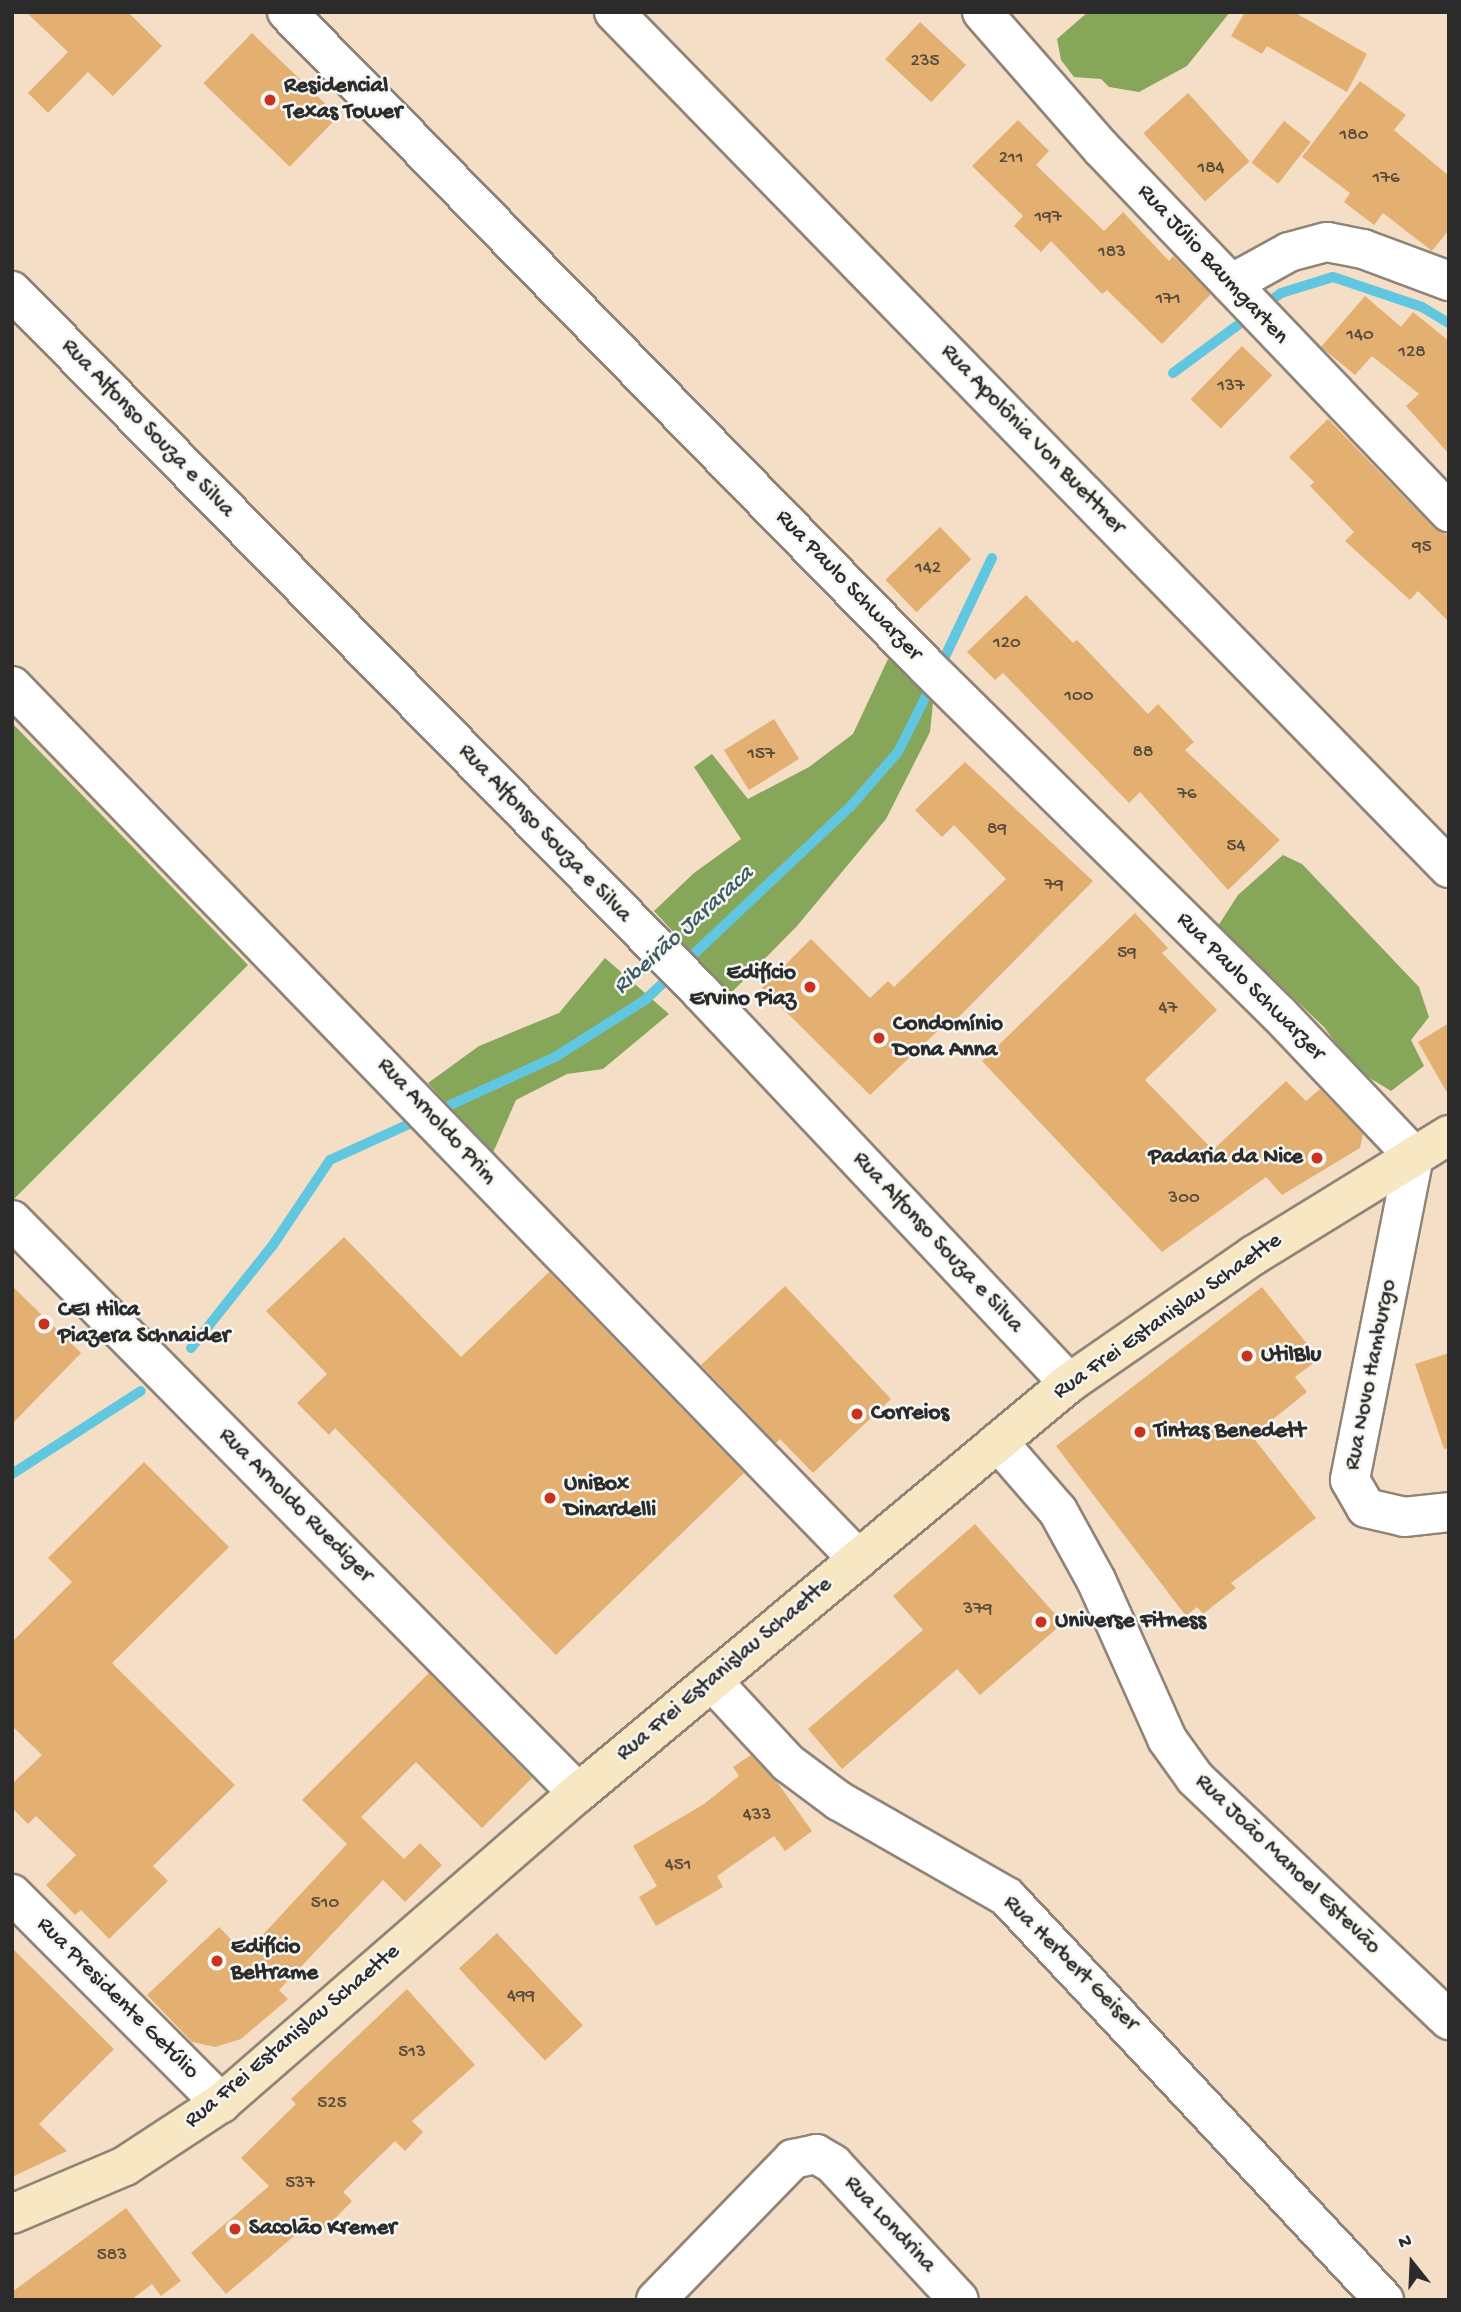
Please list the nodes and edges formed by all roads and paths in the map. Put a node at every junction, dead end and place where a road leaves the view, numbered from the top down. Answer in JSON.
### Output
{"nodes":[{"id":1,"x":287,"y":12,"type":"edge"},
{"id":2,"x":614,"y":12,"type":"edge"},
{"id":3,"x":982,"y":12,"type":"edge"},
{"id":4,"x":1449,"y":282,"type":"edge"},
{"id":5,"x":12,"y":291,"type":"edge"},
{"id":6,"x":1247,"y":302,"type":"junction"},
{"id":7,"x":1449,"y":512,"type":"edge"},
{"id":8,"x":12,"y":686,"type":"edge"},
{"id":9,"x":1449,"y":869,"type":"edge"},
{"id":10,"x":1449,"y":1135,"type":"edge"},
{"id":11,"x":1414,"y":1156,"type":"junction"},
{"id":12,"x":12,"y":1220,"type":"edge"},
{"id":13,"x":1069,"y":1383,"type":"junction"},
{"id":14,"x":998,"y":1442,"type":"junction"},
{"id":15,"x":1449,"y":1512,"type":"edge"},
{"id":16,"x":858,"y":1559,"type":"junction"},
{"id":17,"x":712,"y":1681,"type":"junction"},
{"id":18,"x":578,"y":1793,"type":"junction"},
{"id":19,"x":12,"y":1894,"type":"edge"},
{"id":20,"x":1449,"y":2020,"type":"edge"},
{"id":21,"x":221,"y":2104,"type":"junction"},
{"id":22,"x":12,"y":2214,"type":"edge"},
{"id":23,"x":656,"y":2300,"type":"edge"},
{"id":24,"x":959,"y":2300,"type":"edge"},
{"id":25,"x":1384,"y":2300,"type":"edge"}],
"edges":[{"from":1,"to":11,"type":"street","name":"Rua Paulo Schwarzer"},
{"from":2,"to":9,"type":"street","name":"Rua Apolônia Von Buettner"},
{"from":3,"to":6,"type":"street","name":"Rua Júlio Baumgarten"},
{"from":4,"to":6,"type":"street"},
{"from":5,"to":13,"type":"street","name":"Rua Alfonso Souza e Silva"},
{"from":6,"to":7,"type":"street","name":"Rua Júlio Baumgarten"},
{"from":8,"to":16,"type":"street","name":"Rua Arnoldo Prim"},
{"from":10,"to":11,"type":"main road","name":"Rua Frei Estanislau Schaette"},
{"from":11,"to":13,"type":"main road","name":"Rua Frei Estanislau Schaette"},
{"from":11,"to":15,"type":"street","name":"Rua Novo Hamburgo"},
{"from":12,"to":18,"type":"street","name":"Rua Arnoldo Ruediger"},
{"from":13,"to":14,"type":"main road","name":"Rua Frei Estanislau Schaette"},
{"from":14,"to":16,"type":"main road","name":"Rua Frei Estanislau Schaette"},
{"from":14,"to":20,"type":"street","name":"Rua João Manoel Estevão"},
{"from":16,"to":17,"type":"main road","name":"Rua Frei Estanislau Schaette"},
{"from":17,"to":18,"type":"main road","name":"Rua Frei Estanislau Schaette"},
{"from":17,"to":25,"type":"street","name":"Rua Herbert Geiser"},
{"from":18,"to":21,"type":"main road","name":"Rua Frei Estanislau Schaette"},
{"from":19,"to":21,"type":"street","name":"Rua Presidente Getúlio"},
{"from":21,"to":22,"type":"main road","name":"Rua Frei Estanislau Schaette"},
{"from":23,"to":24,"type":"street","name":"Rua Londrina"}]}
